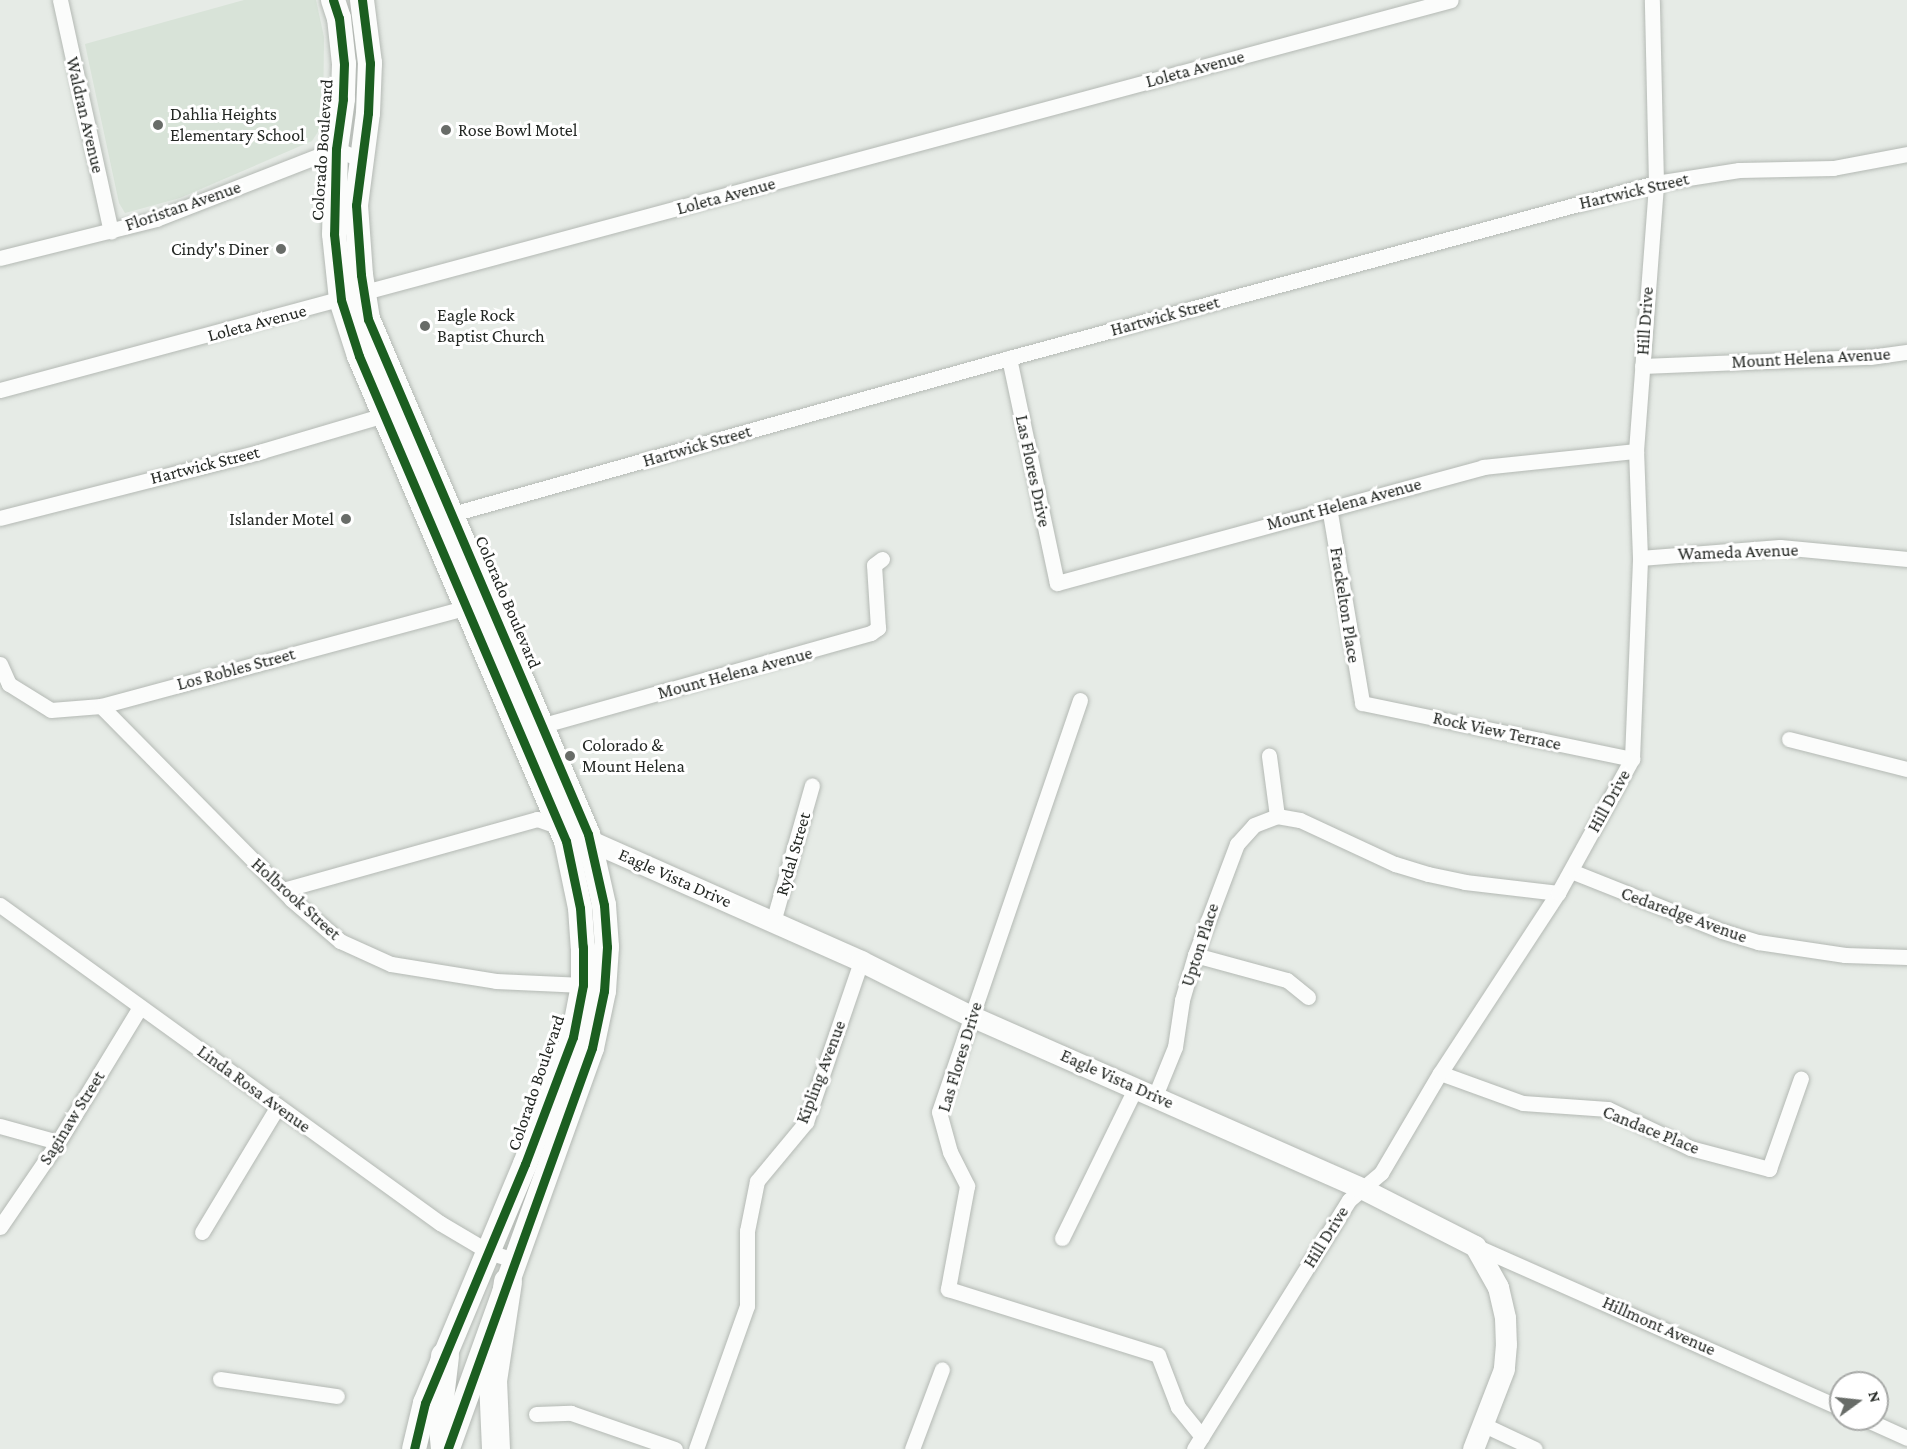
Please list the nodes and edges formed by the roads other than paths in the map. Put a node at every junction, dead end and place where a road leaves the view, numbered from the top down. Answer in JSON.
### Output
{"nodes":[{"id":1,"x":60,"y":0,"type":"edge"},
{"id":2,"x":333,"y":0,"type":"edge"},
{"id":3,"x":362,"y":0,"type":"edge"},
{"id":4,"x":1451,"y":0,"type":"edge"},
{"id":5,"x":1652,"y":0,"type":"edge"},
{"id":6,"x":336,"y":149,"type":"junction"},
{"id":7,"x":1907,"y":154,"type":"edge"},
{"id":8,"x":362,"y":160,"type":"junction"},
{"id":9,"x":1656,"y":183,"type":"junction"},
{"id":10,"x":111,"y":231,"type":"junction"},
{"id":11,"x":0,"y":258,"type":"edge"},
{"id":12,"x":352,"y":297,"type":"junction"},
{"id":13,"x":1907,"y":352,"type":"edge"},
{"id":14,"x":1009,"y":358,"type":"junction"},
{"id":15,"x":1642,"y":366,"type":"junction"},
{"id":16,"x":0,"y":390,"type":"edge"},
{"id":17,"x":396,"y":411,"type":"junction"},
{"id":18,"x":1636,"y":451,"type":"junction"},
{"id":19,"x":1329,"y":507,"type":"junction"},
{"id":20,"x":442,"y":517,"type":"junction"},
{"id":21,"x":0,"y":518,"type":"edge"},
{"id":22,"x":882,"y":558,"type":"dead end"},
{"id":23,"x":1640,"y":558,"type":"junction"},
{"id":24,"x":1907,"y":559,"type":"edge"},
{"id":25,"x":1057,"y":583,"type":"joint"},
{"id":26,"x":478,"y":603,"type":"junction"},
{"id":27,"x":0,"y":664,"type":"edge"},
{"id":28,"x":1080,"y":700,"type":"dead end"},
{"id":29,"x":1362,"y":703,"type":"joint"},
{"id":30,"x":101,"y":706,"type":"junction"},
{"id":31,"x":542,"y":726,"type":"junction"},
{"id":32,"x":519,"y":733,"type":"junction"},
{"id":33,"x":1789,"y":739,"type":"dead end"},
{"id":34,"x":1269,"y":756,"type":"dead end"},
{"id":35,"x":1632,"y":759,"type":"junction"},
{"id":36,"x":1907,"y":769,"type":"edge"},
{"id":37,"x":812,"y":785,"type":"dead end"},
{"id":38,"x":1277,"y":816,"type":"junction"},
{"id":39,"x":560,"y":827,"type":"junction"},
{"id":40,"x":590,"y":840,"type":"junction"},
{"id":41,"x":1571,"y":871,"type":"junction"},
{"id":42,"x":283,"y":890,"type":"junction"},
{"id":43,"x":1558,"y":893,"type":"junction"},
{"id":44,"x":0,"y":905,"type":"edge"},
{"id":45,"x":773,"y":922,"type":"junction"},
{"id":46,"x":1195,"y":955,"type":"junction"},
{"id":47,"x":1907,"y":957,"type":"edge"},
{"id":48,"x":861,"y":961,"type":"junction"},
{"id":49,"x":583,"y":985,"type":"junction"},
{"id":50,"x":1308,"y":997,"type":"dead end"},
{"id":51,"x":140,"y":1007,"type":"junction"},
{"id":52,"x":971,"y":1016,"type":"junction"},
{"id":53,"x":1440,"y":1073,"type":"junction"},
{"id":54,"x":1801,"y":1078,"type":"dead end"},
{"id":55,"x":1146,"y":1092,"type":"junction"},
{"id":56,"x":278,"y":1106,"type":"junction"},
{"id":57,"x":0,"y":1126,"type":"edge"},
{"id":58,"x":58,"y":1142,"type":"junction"},
{"id":59,"x":1364,"y":1189,"type":"junction"},
{"id":60,"x":0,"y":1227,"type":"edge"},
{"id":61,"x":202,"y":1232,"type":"dead end"},
{"id":62,"x":1062,"y":1238,"type":"dead end"},
{"id":63,"x":1475,"y":1246,"type":"junction"},
{"id":64,"x":489,"y":1252,"type":"junction"},
{"id":65,"x":512,"y":1271,"type":"junction"},
{"id":66,"x":445,"y":1356,"type":"junction"},
{"id":67,"x":942,"y":1369,"type":"dead end"},
{"id":68,"x":220,"y":1379,"type":"dead end"},
{"id":69,"x":337,"y":1396,"type":"dead end"},
{"id":70,"x":1829,"y":1403,"type":"edge"},
{"id":71,"x":536,"y":1413,"type":"dead end"},
{"id":72,"x":1484,"y":1425,"type":"junction"},
{"id":73,"x":1889,"y":1430,"type":"edge"},
{"id":74,"x":1907,"y":1438,"type":"edge"},
{"id":75,"x":1198,"y":1443,"type":"edge"},
{"id":76,"x":414,"y":1449,"type":"edge"},
{"id":77,"x":446,"y":1449,"type":"edge"},
{"id":78,"x":496,"y":1449,"type":"edge"},
{"id":79,"x":675,"y":1449,"type":"edge"},
{"id":80,"x":696,"y":1449,"type":"edge"},
{"id":81,"x":912,"y":1449,"type":"edge"},
{"id":82,"x":1473,"y":1449,"type":"edge"},
{"id":83,"x":1535,"y":1449,"type":"edge"}],
"edges":[{"from":1,"to":10,"type":"street","name":"Waldran Avenue"},
{"from":2,"to":6,"type":"main road","name":"Colorado Boulevard"},
{"from":3,"to":8,"type":"main road","name":"Colorado Boulevard"},
{"from":4,"to":12,"type":"street","name":"Loleta Avenue"},
{"from":5,"to":9,"type":"street","name":"Hill Drive"},
{"from":6,"to":8,"type":"street"},
{"from":6,"to":10,"type":"street","name":"Floristan Avenue"},
{"from":6,"to":12,"type":"main road","name":"Colorado Boulevard"},
{"from":7,"to":9,"type":"street","name":"Hartwick Street"},
{"from":8,"to":12,"type":"main road","name":"Colorado Boulevard"},
{"from":9,"to":14,"type":"street","name":"Hartwick Street"},
{"from":9,"to":15,"type":"street","name":"Hill Drive"},
{"from":10,"to":11,"type":"street","name":"Floristan Avenue"},
{"from":12,"to":16,"type":"street","name":"Loleta Avenue"},
{"from":12,"to":17,"type":"main road","name":"Colorado Boulevard"},
{"from":13,"to":15,"type":"street","name":"Mount Helena Avenue"},
{"from":14,"to":20,"type":"street","name":"Hartwick Street"},
{"from":14,"to":25,"type":"street","name":"Las Flores Drive"},
{"from":15,"to":18,"type":"street","name":"Hill Drive"},
{"from":17,"to":20,"type":"main road","name":"Colorado Boulevard"},
{"from":17,"to":21,"type":"street","name":"Hartwick Street"},
{"from":18,"to":19,"type":"street","name":"Mount Helena Avenue"},
{"from":18,"to":23,"type":"street","name":"Hill Drive"},
{"from":19,"to":25,"type":"street","name":"Mount Helena Avenue"},
{"from":19,"to":29,"type":"street","name":"Frackelton Place"},
{"from":20,"to":26,"type":"main road","name":"Colorado Boulevard"},
{"from":22,"to":31,"type":"street","name":"Mount Helena Avenue"},
{"from":23,"to":24,"type":"street","name":"Wameda Avenue"},
{"from":23,"to":35,"type":"street","name":"Hill Drive"},
{"from":26,"to":30,"type":"street","name":"Los Robles Street"},
{"from":26,"to":31,"type":"main road","name":"Colorado Boulevard"},
{"from":26,"to":32,"type":"main road","name":"Colorado Boulevard"},
{"from":27,"to":30,"type":"street","name":"Los Robles Street"},
{"from":28,"to":52,"type":"street","name":"Las Flores Drive"},
{"from":29,"to":35,"type":"street","name":"Rock View Terrace"},
{"from":30,"to":42,"type":"street","name":"Holbrook Street"},
{"from":31,"to":32,"type":"street","name":"Mount Helena Avenue"},
{"from":31,"to":40,"type":"main road","name":"Colorado Boulevard"},
{"from":32,"to":39,"type":"main road","name":"Colorado Boulevard"},
{"from":33,"to":36,"type":"street"},
{"from":34,"to":38,"type":"street"},
{"from":35,"to":41,"type":"street","name":"Hill Drive"},
{"from":37,"to":45,"type":"street","name":"Rydal Street"},
{"from":38,"to":43,"type":"street"},
{"from":38,"to":46,"type":"street","name":"Upton Place"},
{"from":39,"to":40,"type":"street","name":"Eagle Vista Drive"},
{"from":39,"to":42,"type":"street"},
{"from":39,"to":49,"type":"main road","name":"Colorado Boulevard"},
{"from":40,"to":45,"type":"street","name":"Eagle Vista Drive"},
{"from":40,"to":65,"type":"main road","name":"Colorado Boulevard"},
{"from":41,"to":43,"type":"street","name":"Hill Drive"},
{"from":41,"to":47,"type":"street","name":"Cedaredge Avenue"},
{"from":42,"to":49,"type":"street","name":"Holbrook Street"},
{"from":43,"to":53,"type":"street","name":"Hill Drive"},
{"from":44,"to":51,"type":"street","name":"Linda Rosa Avenue"},
{"from":45,"to":48,"type":"street","name":"Eagle Vista Drive"},
{"from":46,"to":50,"type":"street"},
{"from":46,"to":55,"type":"street","name":"Upton Place"},
{"from":48,"to":52,"type":"street","name":"Eagle Vista Drive"},
{"from":48,"to":80,"type":"street","name":"Kipling Avenue"},
{"from":49,"to":64,"type":"main road","name":"Colorado Boulevard"},
{"from":51,"to":56,"type":"street","name":"Linda Rosa Avenue"},
{"from":51,"to":58,"type":"street","name":"Saginaw Street"},
{"from":52,"to":55,"type":"street","name":"Eagle Vista Drive"},
{"from":52,"to":75,"type":"street","name":"Las Flores Drive"},
{"from":53,"to":54,"type":"street","name":"Candace Place"},
{"from":53,"to":59,"type":"street","name":"Hill Drive"},
{"from":55,"to":59,"type":"street","name":"Eagle Vista Drive"},
{"from":55,"to":62,"type":"street","name":"Upton Place"},
{"from":56,"to":61,"type":"street"},
{"from":56,"to":64,"type":"street","name":"Linda Rosa Avenue"},
{"from":57,"to":58,"type":"street"},
{"from":58,"to":60,"type":"street","name":"Saginaw Street"},
{"from":59,"to":63,"type":"street","name":"Eagle Vista Drive"},
{"from":59,"to":75,"type":"street","name":"Hill Drive"},
{"from":63,"to":70,"type":"street","name":"Hillmont Avenue"},
{"from":63,"to":72,"type":"street"},
{"from":64,"to":65,"type":"street","name":"Linda Rosa Avenue"},
{"from":64,"to":66,"type":"main road","name":"Colorado Boulevard"},
{"from":65,"to":77,"type":"main road","name":"Colorado Boulevard"},
{"from":65,"to":78,"type":"highway"},
{"from":66,"to":76,"type":"main road","name":"Colorado Boulevard"},
{"from":66,"to":77,"type":"highway"},
{"from":67,"to":81,"type":"street"},
{"from":68,"to":69,"type":"street"},
{"from":71,"to":79,"type":"street"},
{"from":72,"to":82,"type":"street"},
{"from":72,"to":83,"type":"street"},
{"from":73,"to":74,"type":"street"}]}
